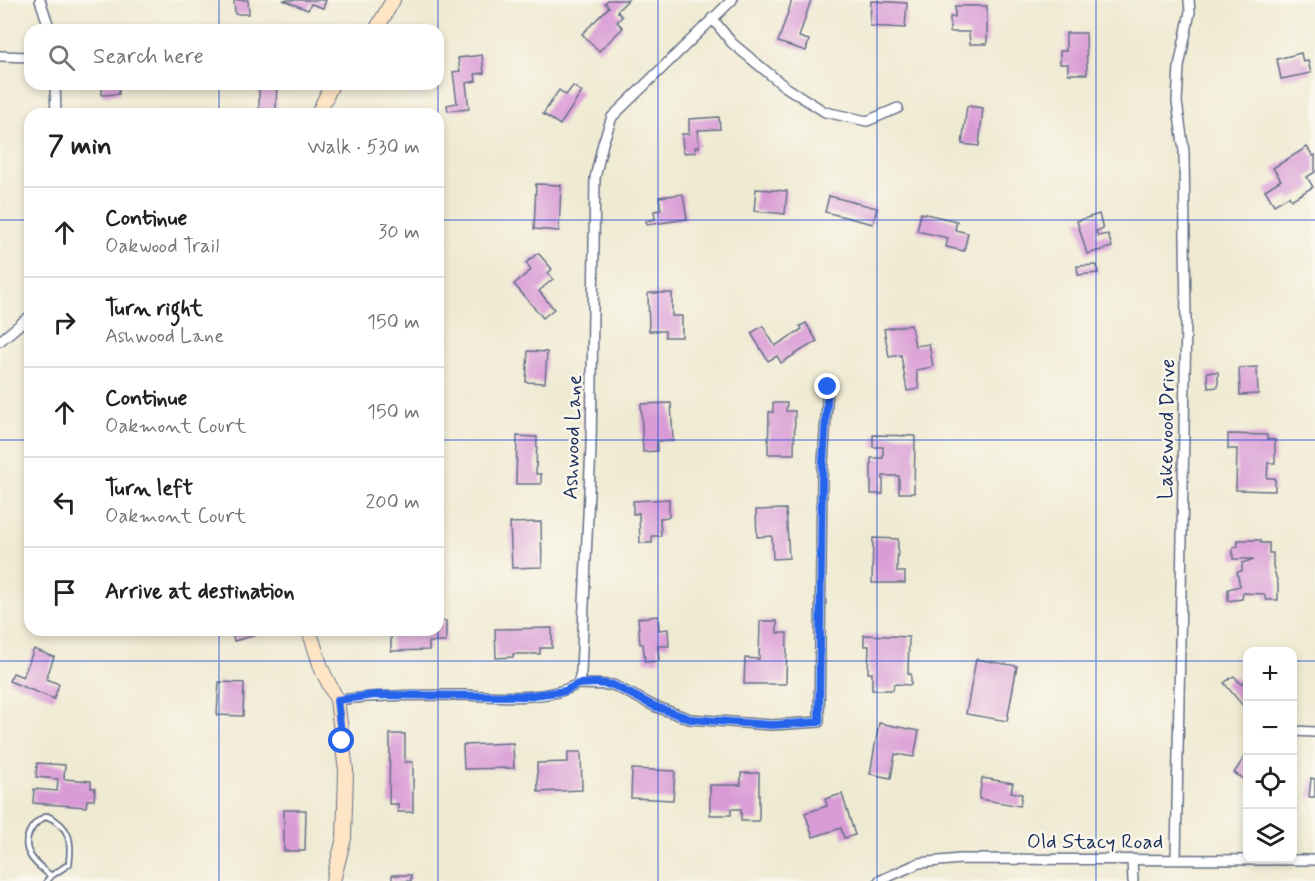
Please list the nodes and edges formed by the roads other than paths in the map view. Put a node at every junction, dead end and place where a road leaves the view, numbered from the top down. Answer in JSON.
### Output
{"nodes":[{"id":1,"x":40,"y":0,"type":"edge"},
{"id":2,"x":393,"y":0,"type":"edge"},
{"id":3,"x":732,"y":0,"type":"edge"},
{"id":4,"x":1189,"y":0,"type":"edge"},
{"id":5,"x":712,"y":18,"type":"junction"},
{"id":6,"x":48,"y":24,"type":"edge"},
{"id":7,"x":379,"y":24,"type":"edge"},
{"id":8,"x":0,"y":56,"type":"edge"},
{"id":9,"x":24,"y":57,"type":"edge"},
{"id":10,"x":55,"y":90,"type":"edge"},
{"id":11,"x":329,"y":90,"type":"edge"},
{"id":12,"x":56,"y":108,"type":"edge"},
{"id":13,"x":321,"y":108,"type":"edge"},
{"id":14,"x":898,"y":108,"type":"dead end"},
{"id":15,"x":24,"y":321,"type":"edge"},
{"id":16,"x":0,"y":341,"type":"edge"},
{"id":17,"x":828,"y":387,"type":"dead end"},
{"id":18,"x":311,"y":636,"type":"edge"},
{"id":19,"x":578,"y":684,"type":"junction"},
{"id":20,"x":337,"y":700,"type":"junction"},
{"id":21,"x":1297,"y":731,"type":"edge"},
{"id":22,"x":1315,"y":732,"type":"edge"},
{"id":23,"x":1132,"y":859,"type":"junction"},
{"id":24,"x":1176,"y":860,"type":"junction"},
{"id":25,"x":1315,"y":860,"type":"edge"},
{"id":26,"x":51,"y":876,"type":"junction"},
{"id":27,"x":47,"y":881,"type":"edge"},
{"id":28,"x":333,"y":881,"type":"edge"},
{"id":29,"x":879,"y":881,"type":"edge"},
{"id":30,"x":1133,"y":881,"type":"edge"}],
"edges":[{"from":1,"to":6,"type":"street"},
{"from":2,"to":7,"type":"street"},
{"from":3,"to":5,"type":"street","name":"Ashwood Lane"},
{"from":4,"to":24,"type":"street","name":"Lakewood Drive"},
{"from":5,"to":14,"type":"street"},
{"from":5,"to":19,"type":"street","name":"Ashwood Lane"},
{"from":8,"to":9,"type":"street"},
{"from":10,"to":12,"type":"street"},
{"from":11,"to":13,"type":"street"},
{"from":15,"to":16,"type":"street"},
{"from":17,"to":19,"type":"street"},
{"from":18,"to":20,"type":"street"},
{"from":19,"to":20,"type":"street"},
{"from":20,"to":28,"type":"street"},
{"from":21,"to":22,"type":"street"},
{"from":23,"to":24,"type":"street","name":"Old Stacy Road"},
{"from":23,"to":29,"type":"street","name":"Old Stacy Road"},
{"from":23,"to":30,"type":"street"},
{"from":24,"to":25,"type":"street","name":"Old Stacy Road"},
{"from":26,"to":26,"type":"lane"},
{"from":26,"to":27,"type":"lane"}]}
